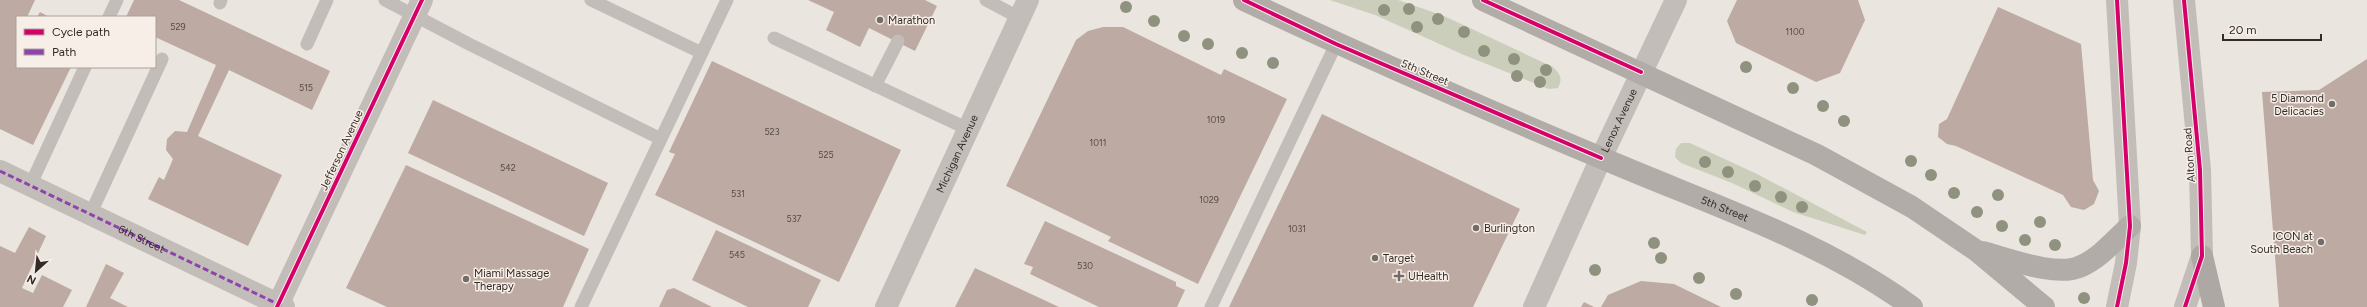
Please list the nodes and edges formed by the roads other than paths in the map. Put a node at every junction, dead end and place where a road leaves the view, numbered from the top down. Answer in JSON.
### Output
{"nodes":[{"id":1,"x":117,"y":0,"type":"edge"},
{"id":2,"x":327,"y":0,"type":"edge"},
{"id":3,"x":385,"y":0,"type":"edge"},
{"id":4,"x":591,"y":0,"type":"edge"},
{"id":5,"x":727,"y":0,"type":"edge"},
{"id":6,"x":986,"y":0,"type":"edge"},
{"id":7,"x":1244,"y":0,"type":"edge"},
{"id":8,"x":1482,"y":0,"type":"edge"},
{"id":9,"x":1676,"y":0,"type":"edge"},
{"id":10,"x":2116,"y":0,"type":"edge"},
{"id":11,"x":2184,"y":0,"type":"edge"},
{"id":12,"x":419,"y":7,"type":"edge"},
{"id":13,"x":1024,"y":9,"type":"edge"},
{"id":14,"x":109,"y":16,"type":"edge"},
{"id":15,"x":774,"y":38,"type":"dead end"},
{"id":16,"x":898,"y":41,"type":"dead end"},
{"id":17,"x":307,"y":44,"type":"dead end"},
{"id":18,"x":1336,"y":44,"type":"junction"},
{"id":19,"x":702,"y":53,"type":"junction"},
{"id":20,"x":162,"y":59,"type":"dead end"},
{"id":21,"x":85,"y":68,"type":"edge"},
{"id":22,"x":1642,"y":72,"type":"junction"},
{"id":23,"x":875,"y":86,"type":"junction"},
{"id":24,"x":968,"y":129,"type":"junction"},
{"id":25,"x":661,"y":139,"type":"junction"},
{"id":26,"x":1601,"y":158,"type":"junction"},
{"id":27,"x":0,"y":172,"type":"edge"},
{"id":28,"x":30,"y":186,"type":"junction"},
{"id":29,"x":90,"y":215,"type":"junction"},
{"id":30,"x":2130,"y":226,"type":"junction"},
{"id":31,"x":1977,"y":251,"type":"junction"},
{"id":32,"x":2202,"y":256,"type":"junction"},
{"id":33,"x":280,"y":306,"type":"edge"},
{"id":34,"x":581,"y":307,"type":"edge"},
{"id":35,"x":886,"y":307,"type":"edge"},
{"id":36,"x":1211,"y":307,"type":"edge"},
{"id":37,"x":1534,"y":307,"type":"edge"},
{"id":38,"x":1912,"y":307,"type":"edge"},
{"id":39,"x":2044,"y":307,"type":"edge"},
{"id":40,"x":2117,"y":307,"type":"edge"},
{"id":41,"x":2185,"y":307,"type":"edge"},
{"id":42,"x":2214,"y":307,"type":"edge"}],
"edges":[{"from":1,"to":14,"type":"lane"},
{"from":2,"to":17,"type":"lane"},
{"from":3,"to":12,"type":"lane"},
{"from":4,"to":19,"type":"lane"},
{"from":5,"to":19,"type":"lane"},
{"from":6,"to":13,"type":"lane"},
{"from":7,"to":18,"type":"main road","name":"5th Street"},
{"from":8,"to":22,"type":"main road"},
{"from":9,"to":22,"type":"street","name":"Lenox Avenue"},
{"from":10,"to":30,"type":"street"},
{"from":11,"to":32,"type":"street","name":"Alton Road"},
{"from":12,"to":25,"type":"lane"},
{"from":12,"to":33,"type":"street","name":"Jefferson Avenue"},
{"from":13,"to":24,"type":"street","name":"Michigan Avenue"},
{"from":15,"to":23,"type":"lane"},
{"from":16,"to":23,"type":"lane"},
{"from":18,"to":26,"type":"main road","name":"5th Street"},
{"from":18,"to":36,"type":"lane"},
{"from":19,"to":25,"type":"lane"},
{"from":20,"to":29,"type":"lane"},
{"from":21,"to":28,"type":"lane"},
{"from":22,"to":26,"type":"street","name":"Lenox Avenue"},
{"from":22,"to":31,"type":"main road"},
{"from":23,"to":24,"type":"lane"},
{"from":24,"to":35,"type":"street","name":"Michigan Avenue"},
{"from":25,"to":34,"type":"lane"},
{"from":26,"to":37,"type":"street","name":"Lenox Avenue"},
{"from":26,"to":38,"type":"main road","name":"5th Street"},
{"from":27,"to":28,"type":"street","name":"6th Street"},
{"from":28,"to":29,"type":"street","name":"6th Street"},
{"from":29,"to":33,"type":"street","name":"6th Street"},
{"from":30,"to":31,"type":"main road"},
{"from":30,"to":40,"type":"street"},
{"from":31,"to":39,"type":"main road"},
{"from":32,"to":41,"type":"street","name":"Alton Road"},
{"from":32,"to":42,"type":"highway"}]}
